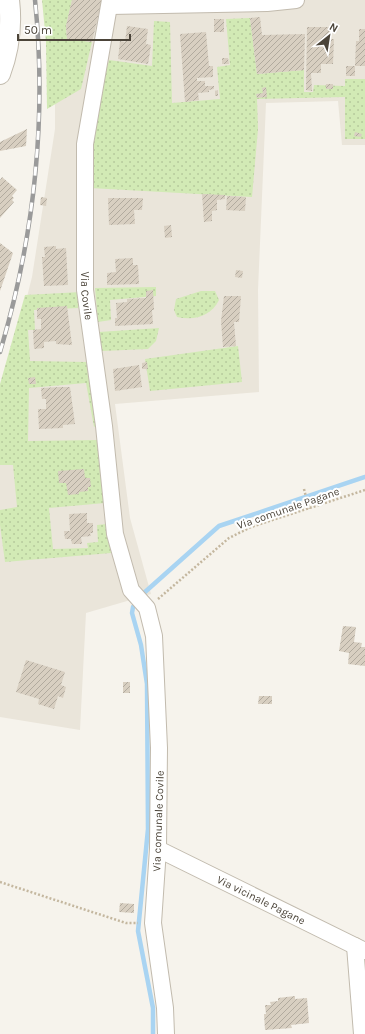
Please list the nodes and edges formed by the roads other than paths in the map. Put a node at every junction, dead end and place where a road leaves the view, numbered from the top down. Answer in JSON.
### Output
{"nodes":[{"id":1,"x":9,"y":0,"type":"edge"},
{"id":2,"x":296,"y":0,"type":"edge"},
{"id":3,"x":266,"y":1,"type":"edge"},
{"id":4,"x":110,"y":3,"type":"edge"},
{"id":5,"x":0,"y":74,"type":"edge"},
{"id":6,"x":147,"y":608,"type":"joint"},
{"id":7,"x":158,"y":849,"type":"junction"},
{"id":8,"x":360,"y":948,"type":"edge"},
{"id":9,"x":166,"y":1034,"type":"edge"},
{"id":10,"x":362,"y":1034,"type":"edge"}],
"edges":[{"from":1,"to":5,"type":"street"},
{"from":2,"to":3,"type":"street"},
{"from":3,"to":4,"type":"street"},
{"from":4,"to":6,"type":"street","name":"Via Covile"},
{"from":6,"to":7,"type":"street","name":"Via comunale Covile"},
{"from":7,"to":8,"type":"street","name":"Via vicinale Pagane"},
{"from":7,"to":9,"type":"street","name":"Via comunale Covile"},
{"from":8,"to":10,"type":"street"}]}
